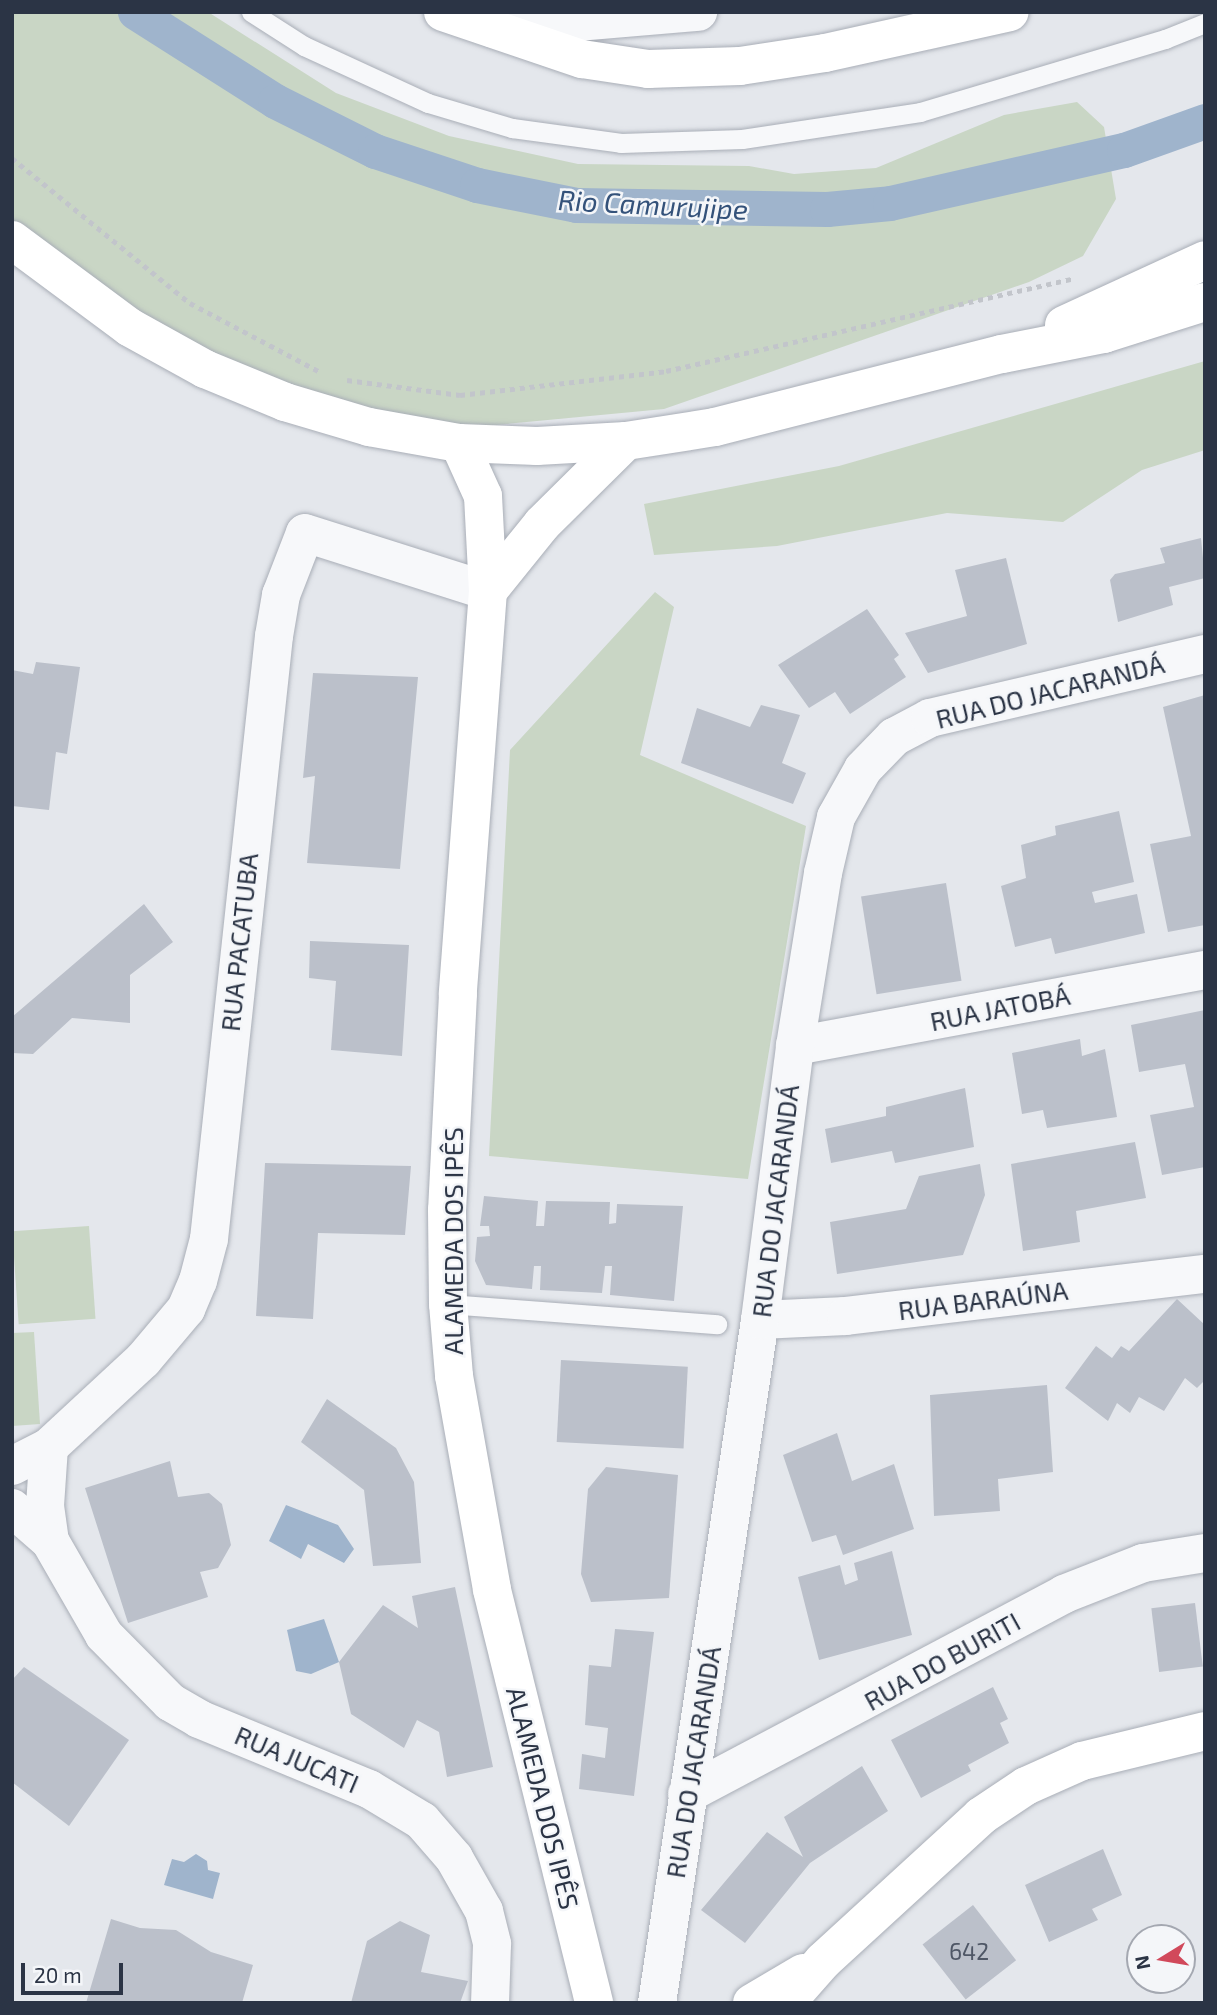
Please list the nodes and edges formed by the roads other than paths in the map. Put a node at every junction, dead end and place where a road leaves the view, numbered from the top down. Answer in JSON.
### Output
{"nodes":[{"id":1,"x":251,"y":12,"type":"edge"},
{"id":2,"x":443,"y":12,"type":"edge"},
{"id":3,"x":698,"y":12,"type":"edge"},
{"id":4,"x":1010,"y":12,"type":"edge"},
{"id":5,"x":1205,"y":23,"type":"edge"},
{"id":6,"x":483,"y":29,"type":"junction"},
{"id":7,"x":1205,"y":37,"type":"edge"},
{"id":8,"x":1165,"y":39,"type":"junction"},
{"id":9,"x":12,"y":240,"type":"edge"},
{"id":10,"x":1205,"y":260,"type":"edge"},
{"id":11,"x":1205,"y":302,"type":"edge"},
{"id":12,"x":1002,"y":354,"type":"junction"},
{"id":13,"x":626,"y":441,"type":"junction"},
{"id":14,"x":459,"y":443,"type":"junction"},
{"id":15,"x":488,"y":591,"type":"junction"},
{"id":16,"x":1205,"y":654,"type":"edge"},
{"id":17,"x":1205,"y":970,"type":"edge"},
{"id":18,"x":795,"y":1046,"type":"junction"},
{"id":19,"x":1205,"y":1274,"type":"edge"},
{"id":20,"x":448,"y":1304,"type":"junction"},
{"id":21,"x":760,"y":1320,"type":"junction"},
{"id":22,"x":717,"y":1324,"type":"dead end"},
{"id":23,"x":49,"y":1447,"type":"junction"},
{"id":24,"x":12,"y":1466,"type":"edge"},
{"id":25,"x":12,"y":1508,"type":"edge"},
{"id":26,"x":50,"y":1541,"type":"junction"},
{"id":27,"x":1205,"y":1553,"type":"edge"},
{"id":28,"x":1205,"y":1731,"type":"edge"},
{"id":29,"x":687,"y":1794,"type":"junction"},
{"id":30,"x":823,"y":1961,"type":"junction"},
{"id":31,"x":490,"y":2003,"type":"edge"},
{"id":32,"x":594,"y":2003,"type":"edge"},
{"id":33,"x":657,"y":2003,"type":"edge"},
{"id":34,"x":752,"y":2003,"type":"edge"},
{"id":35,"x":786,"y":2003,"type":"edge"}],
"edges":[{"from":1,"to":8,"type":"lane"},
{"from":2,"to":6,"type":"street"},
{"from":3,"to":6,"type":"street"},
{"from":4,"to":6,"type":"street"},
{"from":5,"to":8,"type":"lane"},
{"from":7,"to":8,"type":"lane"},
{"from":9,"to":14,"type":"street"},
{"from":10,"to":12,"type":"street"},
{"from":11,"to":12,"type":"street"},
{"from":12,"to":13,"type":"street"},
{"from":13,"to":14,"type":"street"},
{"from":13,"to":15,"type":"street"},
{"from":14,"to":15,"type":"street","name":"ALAMEDA DOS IPÊS"},
{"from":15,"to":20,"type":"street","name":"ALAMEDA DOS IPÊS"},
{"from":15,"to":23,"type":"street","name":"RUA PACATUBA"},
{"from":16,"to":18,"type":"street","name":"RUA DO JACARANDÁ"},
{"from":17,"to":18,"type":"street","name":"RUA JATOBÁ"},
{"from":18,"to":21,"type":"street","name":"RUA DO JACARANDÁ"},
{"from":19,"to":21,"type":"street","name":"RUA BARAÚNA"},
{"from":20,"to":22,"type":"lane"},
{"from":20,"to":32,"type":"street","name":"ALAMEDA DOS IPÊS"},
{"from":21,"to":29,"type":"street","name":"RUA DO JACARANDÁ"},
{"from":23,"to":24,"type":"street","name":"RUA PACATUBA"},
{"from":23,"to":26,"type":"street","name":"RUA JUCATI"},
{"from":25,"to":26,"type":"street","name":"RUA JUCATI"},
{"from":26,"to":31,"type":"street","name":"RUA JUCATI"},
{"from":27,"to":29,"type":"street","name":"RUA DO BURITI"},
{"from":28,"to":30,"type":"street"},
{"from":29,"to":33,"type":"street","name":"RUA DO JACARANDÁ"},
{"from":30,"to":34,"type":"street"},
{"from":30,"to":35,"type":"street"}]}
